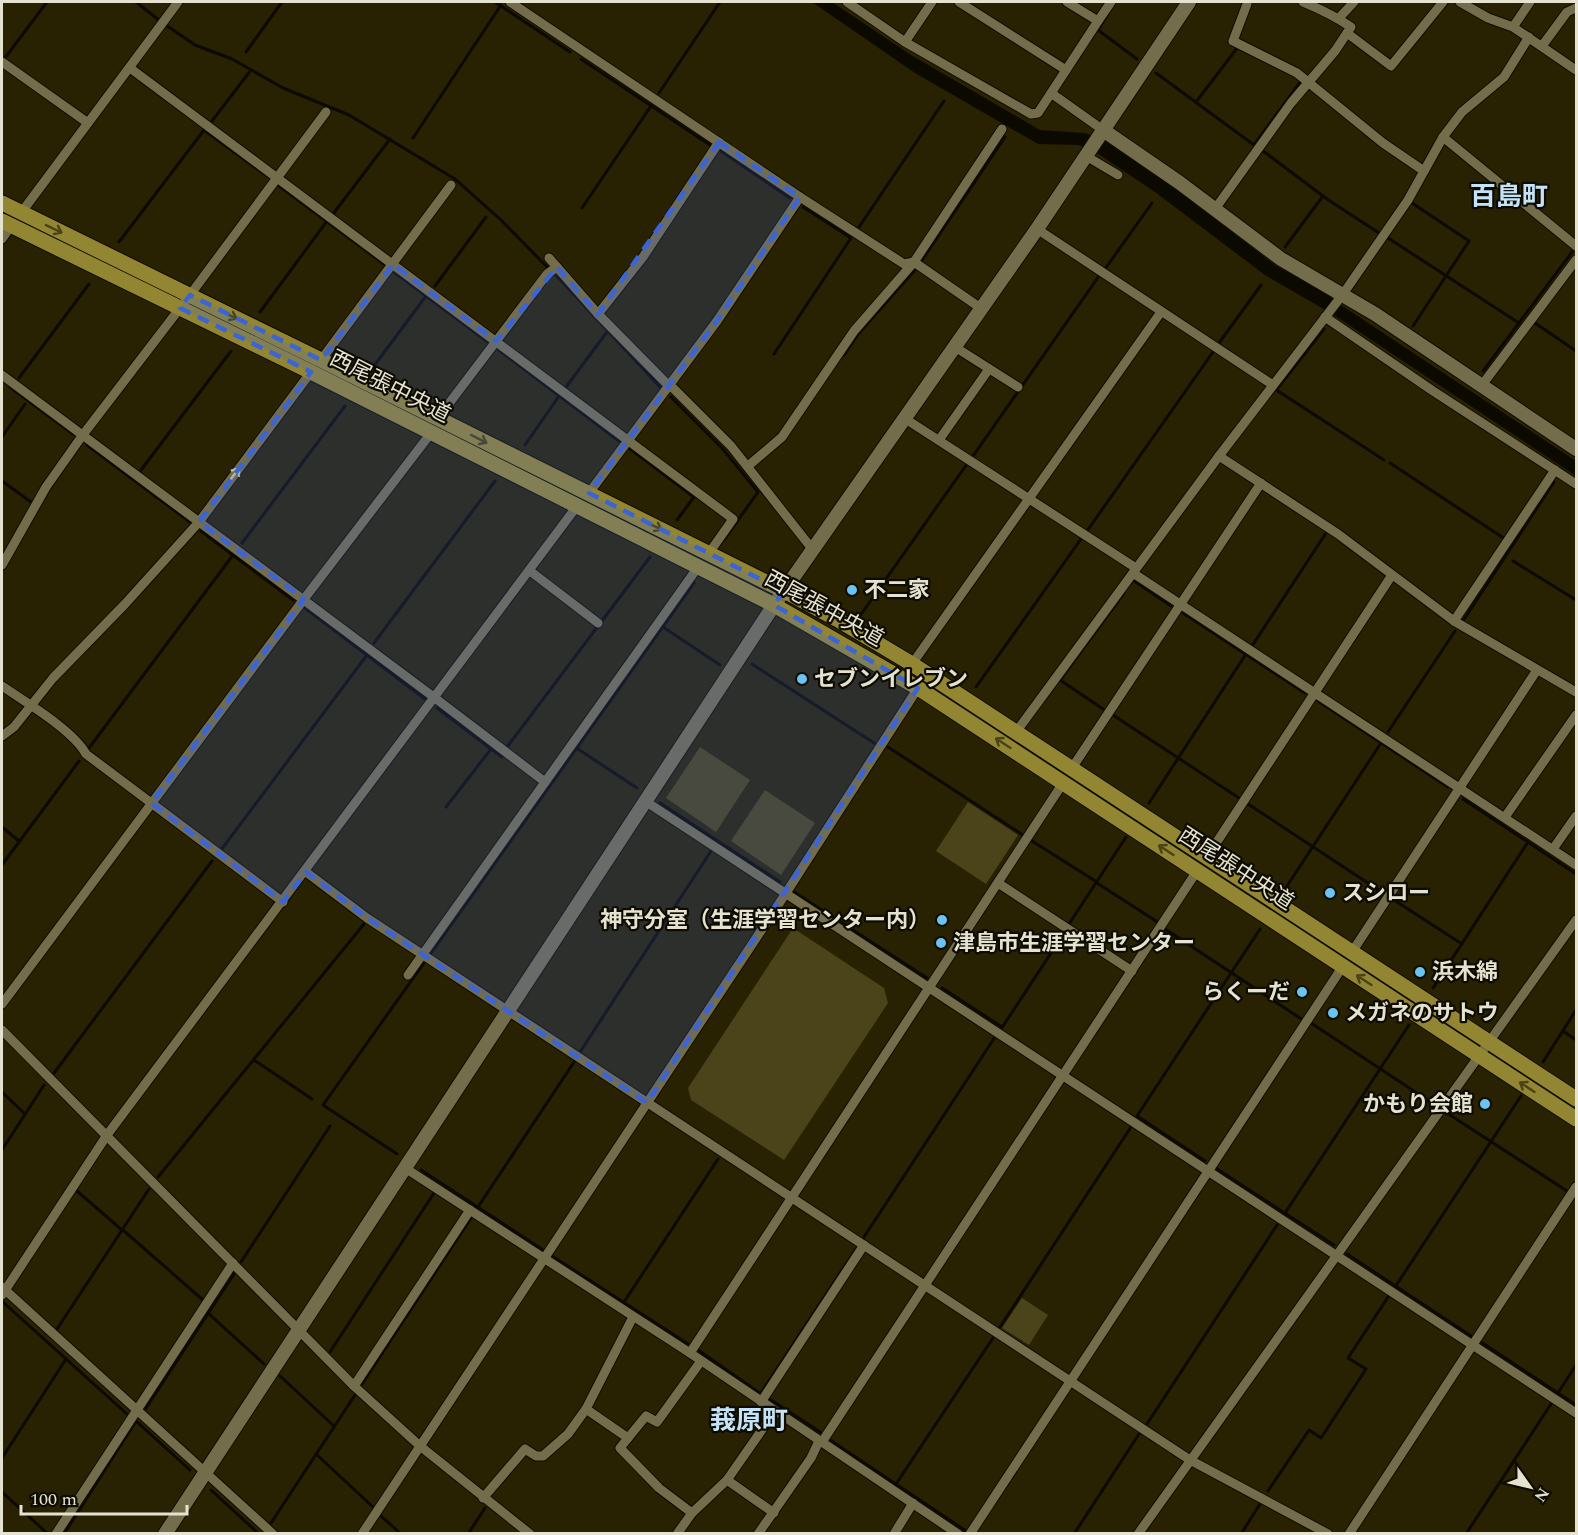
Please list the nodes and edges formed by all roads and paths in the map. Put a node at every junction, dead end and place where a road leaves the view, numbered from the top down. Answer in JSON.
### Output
{"nodes":[{"id":1,"x":178,"y":2,"type":"edge"},
{"id":2,"x":510,"y":2,"type":"edge"},
{"id":3,"x":846,"y":2,"type":"edge"},
{"id":4,"x":932,"y":2,"type":"edge"},
{"id":5,"x":959,"y":2,"type":"edge"},
{"id":6,"x":1067,"y":2,"type":"edge"},
{"id":7,"x":1111,"y":2,"type":"edge"},
{"id":8,"x":1189,"y":2,"type":"edge"},
{"id":9,"x":1246,"y":2,"type":"edge"},
{"id":10,"x":1303,"y":2,"type":"edge"},
{"id":11,"x":1354,"y":2,"type":"edge"},
{"id":12,"x":1443,"y":2,"type":"edge"},
{"id":13,"x":1460,"y":2,"type":"edge"},
{"id":14,"x":1530,"y":2,"type":"edge"},
{"id":15,"x":1576,"y":8,"type":"edge"},
{"id":16,"x":1339,"y":18,"type":"junction"},
{"id":17,"x":1098,"y":21,"type":"junction"},
{"id":18,"x":1513,"y":27,"type":"junction"},
{"id":19,"x":1347,"y":33,"type":"junction"},
{"id":20,"x":1529,"y":37,"type":"junction"},
{"id":21,"x":905,"y":42,"type":"junction"},
{"id":22,"x":1542,"y":46,"type":"junction"},
{"id":23,"x":2,"y":62,"type":"edge"},
{"id":24,"x":130,"y":68,"type":"junction"},
{"id":25,"x":1066,"y":70,"type":"junction"},
{"id":26,"x":1576,"y":70,"type":"edge"},
{"id":27,"x":1309,"y":82,"type":"junction"},
{"id":28,"x":1051,"y":93,"type":"junction"},
{"id":29,"x":326,"y":112,"type":"dead end"},
{"id":30,"x":88,"y":123,"type":"junction"},
{"id":31,"x":1002,"y":129,"type":"dead end"},
{"id":32,"x":1101,"y":134,"type":"junction"},
{"id":33,"x":1443,"y":137,"type":"junction"},
{"id":34,"x":719,"y":142,"type":"junction"},
{"id":35,"x":1086,"y":156,"type":"junction"},
{"id":36,"x":1424,"y":171,"type":"junction"},
{"id":37,"x":1118,"y":175,"type":"dead end"},
{"id":38,"x":276,"y":177,"type":"junction"},
{"id":39,"x":451,"y":185,"type":"dead end"},
{"id":40,"x":800,"y":197,"type":"junction"},
{"id":41,"x":2,"y":203,"type":"edge"},
{"id":42,"x":1215,"y":209,"type":"junction"},
{"id":43,"x":21,"y":213,"type":"junction"},
{"id":44,"x":6,"y":223,"type":"edge"},
{"id":45,"x":1037,"y":229,"type":"junction"},
{"id":46,"x":2,"y":239,"type":"edge"},
{"id":47,"x":1576,"y":246,"type":"edge"},
{"id":48,"x":549,"y":258,"type":"dead end"},
{"id":49,"x":1576,"y":260,"type":"edge"},
{"id":50,"x":914,"y":262,"type":"junction"},
{"id":51,"x":393,"y":264,"type":"junction"},
{"id":52,"x":553,"y":269,"type":"junction"},
{"id":53,"x":190,"y":295,"type":"junction"},
{"id":54,"x":1341,"y":297,"type":"junction"},
{"id":55,"x":180,"y":308,"type":"junction"},
{"id":56,"x":982,"y":309,"type":"junction"},
{"id":57,"x":1161,"y":312,"type":"junction"},
{"id":58,"x":598,"y":314,"type":"junction"},
{"id":59,"x":1326,"y":316,"type":"junction"},
{"id":60,"x":496,"y":341,"type":"junction"},
{"id":61,"x":955,"y":346,"type":"junction"},
{"id":62,"x":321,"y":360,"type":"junction"},
{"id":63,"x":989,"y":369,"type":"junction"},
{"id":64,"x":310,"y":372,"type":"junction"},
{"id":65,"x":2,"y":375,"type":"edge"},
{"id":66,"x":669,"y":385,"type":"junction"},
{"id":67,"x":1273,"y":385,"type":"junction"},
{"id":68,"x":1482,"y":385,"type":"junction"},
{"id":69,"x":1018,"y":387,"type":"dead end"},
{"id":70,"x":438,"y":418,"type":"junction"},
{"id":71,"x":904,"y":418,"type":"junction"},
{"id":72,"x":431,"y":433,"type":"junction"},
{"id":73,"x":82,"y":436,"type":"junction"},
{"id":74,"x":628,"y":440,"type":"junction"},
{"id":75,"x":939,"y":440,"type":"junction"},
{"id":76,"x":1576,"y":449,"type":"edge"},
{"id":77,"x":1219,"y":456,"type":"junction"},
{"id":78,"x":748,"y":466,"type":"junction"},
{"id":79,"x":1556,"y":470,"type":"junction"},
{"id":80,"x":1261,"y":483,"type":"junction"},
{"id":81,"x":1576,"y":484,"type":"edge"},
{"id":82,"x":589,"y":493,"type":"junction"},
{"id":83,"x":1029,"y":499,"type":"junction"},
{"id":84,"x":578,"y":506,"type":"junction"},
{"id":85,"x":199,"y":522,"type":"junction"},
{"id":86,"x":813,"y":550,"type":"junction"},
{"id":87,"x":709,"y":553,"type":"junction"},
{"id":88,"x":2,"y":565,"type":"edge"},
{"id":89,"x":698,"y":567,"type":"junction"},
{"id":90,"x":530,"y":571,"type":"junction"},
{"id":91,"x":1134,"y":571,"type":"junction"},
{"id":92,"x":1392,"y":575,"type":"junction"},
{"id":93,"x":784,"y":591,"type":"junction"},
{"id":94,"x":304,"y":599,"type":"junction"},
{"id":95,"x":774,"y":605,"type":"junction"},
{"id":96,"x":1180,"y":605,"type":"junction"},
{"id":97,"x":1454,"y":621,"type":"junction"},
{"id":98,"x":598,"y":623,"type":"dead end"},
{"id":99,"x":912,"y":664,"type":"junction"},
{"id":100,"x":1537,"y":670,"type":"junction"},
{"id":101,"x":2,"y":686,"type":"edge"},
{"id":102,"x":918,"y":688,"type":"junction"},
{"id":103,"x":1315,"y":692,"type":"junction"},
{"id":104,"x":1576,"y":692,"type":"edge"},
{"id":105,"x":435,"y":698,"type":"junction"},
{"id":106,"x":30,"y":705,"type":"junction"},
{"id":107,"x":1576,"y":715,"type":"edge"},
{"id":108,"x":1016,"y":732,"type":"junction"},
{"id":109,"x":2,"y":736,"type":"edge"},
{"id":110,"x":1071,"y":768,"type":"junction"},
{"id":111,"x":545,"y":782,"type":"junction"},
{"id":112,"x":1063,"y":783,"type":"junction"},
{"id":113,"x":1460,"y":788,"type":"junction"},
{"id":114,"x":645,"y":801,"type":"junction"},
{"id":115,"x":151,"y":803,"type":"junction"},
{"id":116,"x":1576,"y":816,"type":"edge"},
{"id":117,"x":1504,"y":817,"type":"junction"},
{"id":118,"x":1553,"y":849,"type":"junction"},
{"id":119,"x":1207,"y":856,"type":"junction"},
{"id":120,"x":1576,"y":865,"type":"edge"},
{"id":121,"x":1197,"y":871,"type":"junction"},
{"id":122,"x":306,"y":872,"type":"junction"},
{"id":123,"x":998,"y":883,"type":"junction"},
{"id":124,"x":786,"y":893,"type":"junction"},
{"id":125,"x":283,"y":902,"type":"junction"},
{"id":126,"x":1576,"y":920,"type":"edge"},
{"id":127,"x":1352,"y":952,"type":"junction"},
{"id":128,"x":426,"y":957,"type":"junction"},
{"id":129,"x":1343,"y":966,"type":"junction"},
{"id":130,"x":1132,"y":971,"type":"junction"},
{"id":131,"x":408,"y":975,"type":"dead end"},
{"id":132,"x":929,"y":988,"type":"junction"},
{"id":133,"x":2,"y":1004,"type":"edge"},
{"id":134,"x":508,"y":1011,"type":"junction"},
{"id":135,"x":2,"y":1030,"type":"edge"},
{"id":136,"x":1490,"y":1042,"type":"junction"},
{"id":137,"x":1479,"y":1055,"type":"junction"},
{"id":138,"x":1063,"y":1076,"type":"junction"},
{"id":139,"x":1576,"y":1099,"type":"edge"},
{"id":140,"x":647,"y":1103,"type":"junction"},
{"id":141,"x":1576,"y":1119,"type":"edge"},
{"id":142,"x":107,"y":1136,"type":"junction"},
{"id":143,"x":405,"y":1168,"type":"junction"},
{"id":144,"x":1208,"y":1171,"type":"junction"},
{"id":145,"x":1576,"y":1187,"type":"edge"},
{"id":146,"x":792,"y":1198,"type":"junction"},
{"id":147,"x":470,"y":1210,"type":"junction"},
{"id":148,"x":864,"y":1245,"type":"junction"},
{"id":149,"x":1336,"y":1256,"type":"junction"},
{"id":150,"x":544,"y":1259,"type":"junction"},
{"id":151,"x":233,"y":1263,"type":"junction"},
{"id":152,"x":925,"y":1286,"type":"junction"},
{"id":153,"x":3,"y":1290,"type":"edge"},
{"id":154,"x":633,"y":1317,"type":"junction"},
{"id":155,"x":298,"y":1330,"type":"junction"},
{"id":156,"x":1473,"y":1346,"type":"junction"},
{"id":157,"x":690,"y":1353,"type":"junction"},
{"id":158,"x":700,"y":1361,"type":"junction"},
{"id":159,"x":1070,"y":1381,"type":"junction"},
{"id":160,"x":354,"y":1386,"type":"junction"},
{"id":161,"x":761,"y":1402,"type":"junction"},
{"id":162,"x":586,"y":1409,"type":"junction"},
{"id":163,"x":137,"y":1411,"type":"junction"},
{"id":164,"x":776,"y":1411,"type":"junction"},
{"id":165,"x":1576,"y":1413,"type":"edge"},
{"id":166,"x":628,"y":1438,"type":"junction"},
{"id":167,"x":821,"y":1442,"type":"junction"},
{"id":168,"x":420,"y":1446,"type":"junction"},
{"id":169,"x":1190,"y":1460,"type":"junction"},
{"id":170,"x":205,"y":1473,"type":"junction"},
{"id":171,"x":727,"y":1480,"type":"junction"},
{"id":172,"x":483,"y":1497,"type":"junction"},
{"id":173,"x":913,"y":1503,"type":"junction"},
{"id":174,"x":692,"y":1513,"type":"junction"},
{"id":175,"x":774,"y":1513,"type":"junction"},
{"id":176,"x":56,"y":1533,"type":"edge"},
{"id":177,"x":165,"y":1533,"type":"edge"},
{"id":178,"x":273,"y":1533,"type":"edge"},
{"id":179,"x":362,"y":1533,"type":"edge"},
{"id":180,"x":530,"y":1533,"type":"edge"},
{"id":181,"x":677,"y":1533,"type":"edge"},
{"id":182,"x":758,"y":1533,"type":"edge"},
{"id":183,"x":894,"y":1533,"type":"edge"},
{"id":184,"x":958,"y":1533,"type":"edge"},
{"id":185,"x":970,"y":1533,"type":"edge"},
{"id":186,"x":1138,"y":1533,"type":"edge"},
{"id":187,"x":1328,"y":1533,"type":"edge"},
{"id":188,"x":1349,"y":1533,"type":"edge"}],
"edges":[{"from":1,"to":24,"type":"street"},
{"from":2,"to":34,"type":"street"},
{"from":3,"to":21,"type":"street"},
{"from":4,"to":21,"type":"street"},
{"from":5,"to":25,"type":"street"},
{"from":6,"to":17,"type":"street"},
{"from":7,"to":17,"type":"street"},
{"from":8,"to":32,"type":"street"},
{"from":9,"to":27,"type":"street"},
{"from":10,"to":16,"type":"street"},
{"from":11,"to":16,"type":"street"},
{"from":12,"to":19,"type":"street"},
{"from":13,"to":18,"type":"street"},
{"from":14,"to":18,"type":"street"},
{"from":15,"to":22,"type":"street"},
{"from":16,"to":19,"type":"street"},
{"from":17,"to":25,"type":"street"},
{"from":18,"to":20,"type":"street"},
{"from":19,"to":27,"type":"street"},
{"from":20,"to":22,"type":"street"},
{"from":20,"to":33,"type":"street"},
{"from":21,"to":28,"type":"street"},
{"from":22,"to":26,"type":"street"},
{"from":23,"to":30,"type":"street"},
{"from":24,"to":30,"type":"street"},
{"from":24,"to":38,"type":"street"},
{"from":25,"to":28,"type":"street"},
{"from":27,"to":36,"type":"street"},
{"from":27,"to":42,"type":"street"},
{"from":28,"to":32,"type":"street"},
{"from":29,"to":38,"type":"street"},
{"from":30,"to":43,"type":"street"},
{"from":31,"to":50,"type":"street"},
{"from":32,"to":35,"type":"street"},
{"from":32,"to":42,"type":"street"},
{"from":33,"to":36,"type":"street"},
{"from":33,"to":47,"type":"street"},
{"from":34,"to":40,"type":"street"},
{"from":34,"to":58,"type":"street"},
{"from":35,"to":37,"type":"street"},
{"from":35,"to":45,"type":"street"},
{"from":36,"to":54,"type":"street"},
{"from":38,"to":51,"type":"street"},
{"from":38,"to":53,"type":"street"},
{"from":39,"to":51,"type":"street"},
{"from":40,"to":50,"type":"street"},
{"from":40,"to":66,"type":"street"},
{"from":41,"to":43,"type":"main road","name":"西尾張中央道"},
{"from":42,"to":54,"type":"street"},
{"from":43,"to":53,"type":"main road","name":"西尾張中央道","one_way":true},
{"from":44,"to":46,"type":"street"},
{"from":44,"to":55,"type":"main road","name":"西尾張中央道"},
{"from":45,"to":56,"type":"street"},
{"from":45,"to":57,"type":"street"},
{"from":48,"to":52,"type":"street"},
{"from":49,"to":68,"type":"street"},
{"from":50,"to":56,"type":"street"},
{"from":50,"to":78,"type":"street"},
{"from":51,"to":60,"type":"street"},
{"from":51,"to":62,"type":"street"},
{"from":52,"to":58,"type":"street"},
{"from":52,"to":60,"type":"street"},
{"from":53,"to":55,"type":"street"},
{"from":53,"to":62,"type":"main road","name":"西尾張中央道","one_way":true},
{"from":54,"to":59,"type":"street"},
{"from":54,"to":68,"type":"street"},
{"from":55,"to":64,"type":"main road","name":"西尾張中央道"},
{"from":55,"to":73,"type":"street"},
{"from":56,"to":61,"type":"street"},
{"from":57,"to":67,"type":"street"},
{"from":57,"to":83,"type":"street"},
{"from":58,"to":66,"type":"street"},
{"from":59,"to":67,"type":"street"},
{"from":59,"to":79,"type":"street"},
{"from":60,"to":70,"type":"street"},
{"from":60,"to":74,"type":"street"},
{"from":61,"to":63,"type":"street"},
{"from":61,"to":71,"type":"street"},
{"from":62,"to":70,"type":"main road","name":"西尾張中央道"},
{"from":63,"to":69,"type":"street"},
{"from":63,"to":75,"type":"street"},
{"from":64,"to":72,"type":"main road","name":"西尾張中央道"},
{"from":85,"to":64,"type":"street","one_way":true},
{"from":65,"to":73,"type":"street"},
{"from":66,"to":74,"type":"street"},
{"from":66,"to":78,"type":"street"},
{"from":67,"to":77,"type":"street"},
{"from":68,"to":76,"type":"street"},
{"from":70,"to":82,"type":"main road","name":"西尾張中央道","one_way":true},
{"from":71,"to":75,"type":"street"},
{"from":71,"to":86,"type":"street"},
{"from":72,"to":84,"type":"main road","name":"西尾張中央道"},
{"from":72,"to":94,"type":"street"},
{"from":73,"to":85,"type":"street"},
{"from":73,"to":88,"type":"street"},
{"from":74,"to":82,"type":"street"},
{"from":74,"to":87,"type":"street"},
{"from":75,"to":83,"type":"street"},
{"from":77,"to":80,"type":"street"},
{"from":77,"to":91,"type":"street"},
{"from":78,"to":86,"type":"street"},
{"from":79,"to":81,"type":"street"},
{"from":79,"to":97,"type":"street"},
{"from":80,"to":92,"type":"street"},
{"from":80,"to":96,"type":"street"},
{"from":82,"to":87,"type":"main road","name":"西尾張中央道","one_way":true},
{"from":83,"to":91,"type":"street"},
{"from":83,"to":99,"type":"street"},
{"from":84,"to":89,"type":"main road","name":"西尾張中央道"},
{"from":84,"to":90,"type":"street"},
{"from":85,"to":94,"type":"street"},
{"from":85,"to":106,"type":"street"},
{"from":86,"to":93,"type":"street"},
{"from":87,"to":93,"type":"main road","name":"西尾張中央道"},
{"from":89,"to":95,"type":"main road","name":"西尾張中央道"},
{"from":89,"to":111,"type":"street"},
{"from":90,"to":98,"type":"street"},
{"from":90,"to":105,"type":"street"},
{"from":91,"to":96,"type":"street"},
{"from":91,"to":108,"type":"street"},
{"from":92,"to":97,"type":"street"},
{"from":92,"to":103,"type":"street"},
{"from":93,"to":95,"type":"street"},
{"from":93,"to":99,"type":"main road","name":"西尾張中央道"},
{"from":94,"to":105,"type":"street"},
{"from":94,"to":115,"type":"street"},
{"from":95,"to":102,"type":"main road","name":"西尾張中央道"},
{"from":95,"to":114,"type":"street"},
{"from":96,"to":103,"type":"street"},
{"from":96,"to":110,"type":"street"},
{"from":97,"to":100,"type":"street"},
{"from":99,"to":108,"type":"main road","name":"西尾張中央道"},
{"from":100,"to":104,"type":"street"},
{"from":100,"to":113,"type":"street"},
{"from":101,"to":106,"type":"street"},
{"from":112,"to":102,"type":"main road","name":"西尾張中央道","one_way":true},
{"from":102,"to":124,"type":"street"},
{"from":103,"to":113,"type":"street"},
{"from":103,"to":119,"type":"street"},
{"from":105,"to":111,"type":"street"},
{"from":105,"to":122,"type":"street"},
{"from":106,"to":109,"type":"street"},
{"from":106,"to":115,"type":"street"},
{"from":107,"to":117,"type":"street"},
{"from":108,"to":110,"type":"main road","name":"西尾張中央道"},
{"from":110,"to":119,"type":"main road","name":"西尾張中央道"},
{"from":111,"to":128,"type":"street"},
{"from":121,"to":112,"type":"main road","name":"西尾張中央道","one_way":true},
{"from":112,"to":123,"type":"street"},
{"from":113,"to":117,"type":"street"},
{"from":113,"to":127,"type":"street"},
{"from":114,"to":124,"type":"street"},
{"from":114,"to":134,"type":"street"},
{"from":115,"to":125,"type":"street"},
{"from":115,"to":133,"type":"street"},
{"from":116,"to":118,"type":"street"},
{"from":117,"to":118,"type":"street"},
{"from":118,"to":120,"type":"street"},
{"from":119,"to":127,"type":"main road","name":"西尾張中央道"},
{"from":121,"to":129,"type":"main road","name":"西尾張中央道"},
{"from":121,"to":130,"type":"street"},
{"from":122,"to":125,"type":"street"},
{"from":122,"to":128,"type":"street"},
{"from":123,"to":130,"type":"street"},
{"from":123,"to":132,"type":"street"},
{"from":124,"to":132,"type":"street"},
{"from":124,"to":140,"type":"street"},
{"from":125,"to":142,"type":"street"},
{"from":126,"to":136,"type":"street"},
{"from":127,"to":136,"type":"main road","name":"西尾張中央道"},
{"from":128,"to":131,"type":"street"},
{"from":128,"to":134,"type":"street"},
{"from":137,"to":129,"type":"main road","name":"西尾張中央道","one_way":true},
{"from":129,"to":144,"type":"street"},
{"from":130,"to":138,"type":"street"},
{"from":132,"to":138,"type":"street"},
{"from":132,"to":146,"type":"street"},
{"from":134,"to":140,"type":"street"},
{"from":134,"to":143,"type":"street"},
{"from":135,"to":142,"type":"street"},
{"from":136,"to":137,"type":"street"},
{"from":136,"to":139,"type":"main road","name":"西尾張中央道"},
{"from":141,"to":137,"type":"main road","name":"西尾張中央道","one_way":true},
{"from":137,"to":149,"type":"street"},
{"from":138,"to":144,"type":"street"},
{"from":138,"to":152,"type":"street"},
{"from":140,"to":146,"type":"street"},
{"from":140,"to":150,"type":"street"},
{"from":142,"to":151,"type":"street"},
{"from":142,"to":153,"type":"street"},
{"from":143,"to":147,"type":"street"},
{"from":143,"to":155,"type":"street"},
{"from":144,"to":149,"type":"street"},
{"from":144,"to":159,"type":"street"},
{"from":145,"to":156,"type":"street"},
{"from":146,"to":148,"type":"street"},
{"from":146,"to":157,"type":"street"},
{"from":147,"to":150,"type":"street"},
{"from":147,"to":160,"type":"street"},
{"from":148,"to":152,"type":"street"},
{"from":148,"to":161,"type":"street"},
{"from":149,"to":156,"type":"street"},
{"from":149,"to":169,"type":"street"},
{"from":150,"to":154,"type":"street"},
{"from":150,"to":168,"type":"street"},
{"from":151,"to":155,"type":"street"},
{"from":151,"to":163,"type":"street"},
{"from":152,"to":159,"type":"street"},
{"from":152,"to":167,"type":"street"},
{"from":153,"to":163,"type":"street"},
{"from":154,"to":157,"type":"street"},
{"from":154,"to":162,"type":"street"},
{"from":155,"to":160,"type":"street"},
{"from":155,"to":170,"type":"street"},
{"from":156,"to":165,"type":"street"},
{"from":156,"to":188,"type":"street"},
{"from":157,"to":158,"type":"street"},
{"from":158,"to":161,"type":"street"},
{"from":158,"to":166,"type":"street"},
{"from":159,"to":169,"type":"street"},
{"from":159,"to":185,"type":"street"},
{"from":160,"to":168,"type":"street"},
{"from":161,"to":164,"type":"street"},
{"from":162,"to":166,"type":"street"},
{"from":162,"to":172,"type":"street"},
{"from":163,"to":170,"type":"street"},
{"from":163,"to":176,"type":"street"},
{"from":164,"to":167,"type":"street"},
{"from":164,"to":171,"type":"street"},
{"from":166,"to":174,"type":"street"},
{"from":167,"to":173,"type":"street"},
{"from":167,"to":175,"type":"street"},
{"from":168,"to":172,"type":"street"},
{"from":168,"to":179,"type":"street"},
{"from":169,"to":186,"type":"street"},
{"from":169,"to":187,"type":"street"},
{"from":170,"to":177,"type":"street"},
{"from":170,"to":178,"type":"street"},
{"from":171,"to":174,"type":"street"},
{"from":171,"to":175,"type":"street"},
{"from":172,"to":180,"type":"street"},
{"from":173,"to":183,"type":"street"},
{"from":173,"to":184,"type":"street"},
{"from":174,"to":181,"type":"street"},
{"from":175,"to":182,"type":"street"}]}
